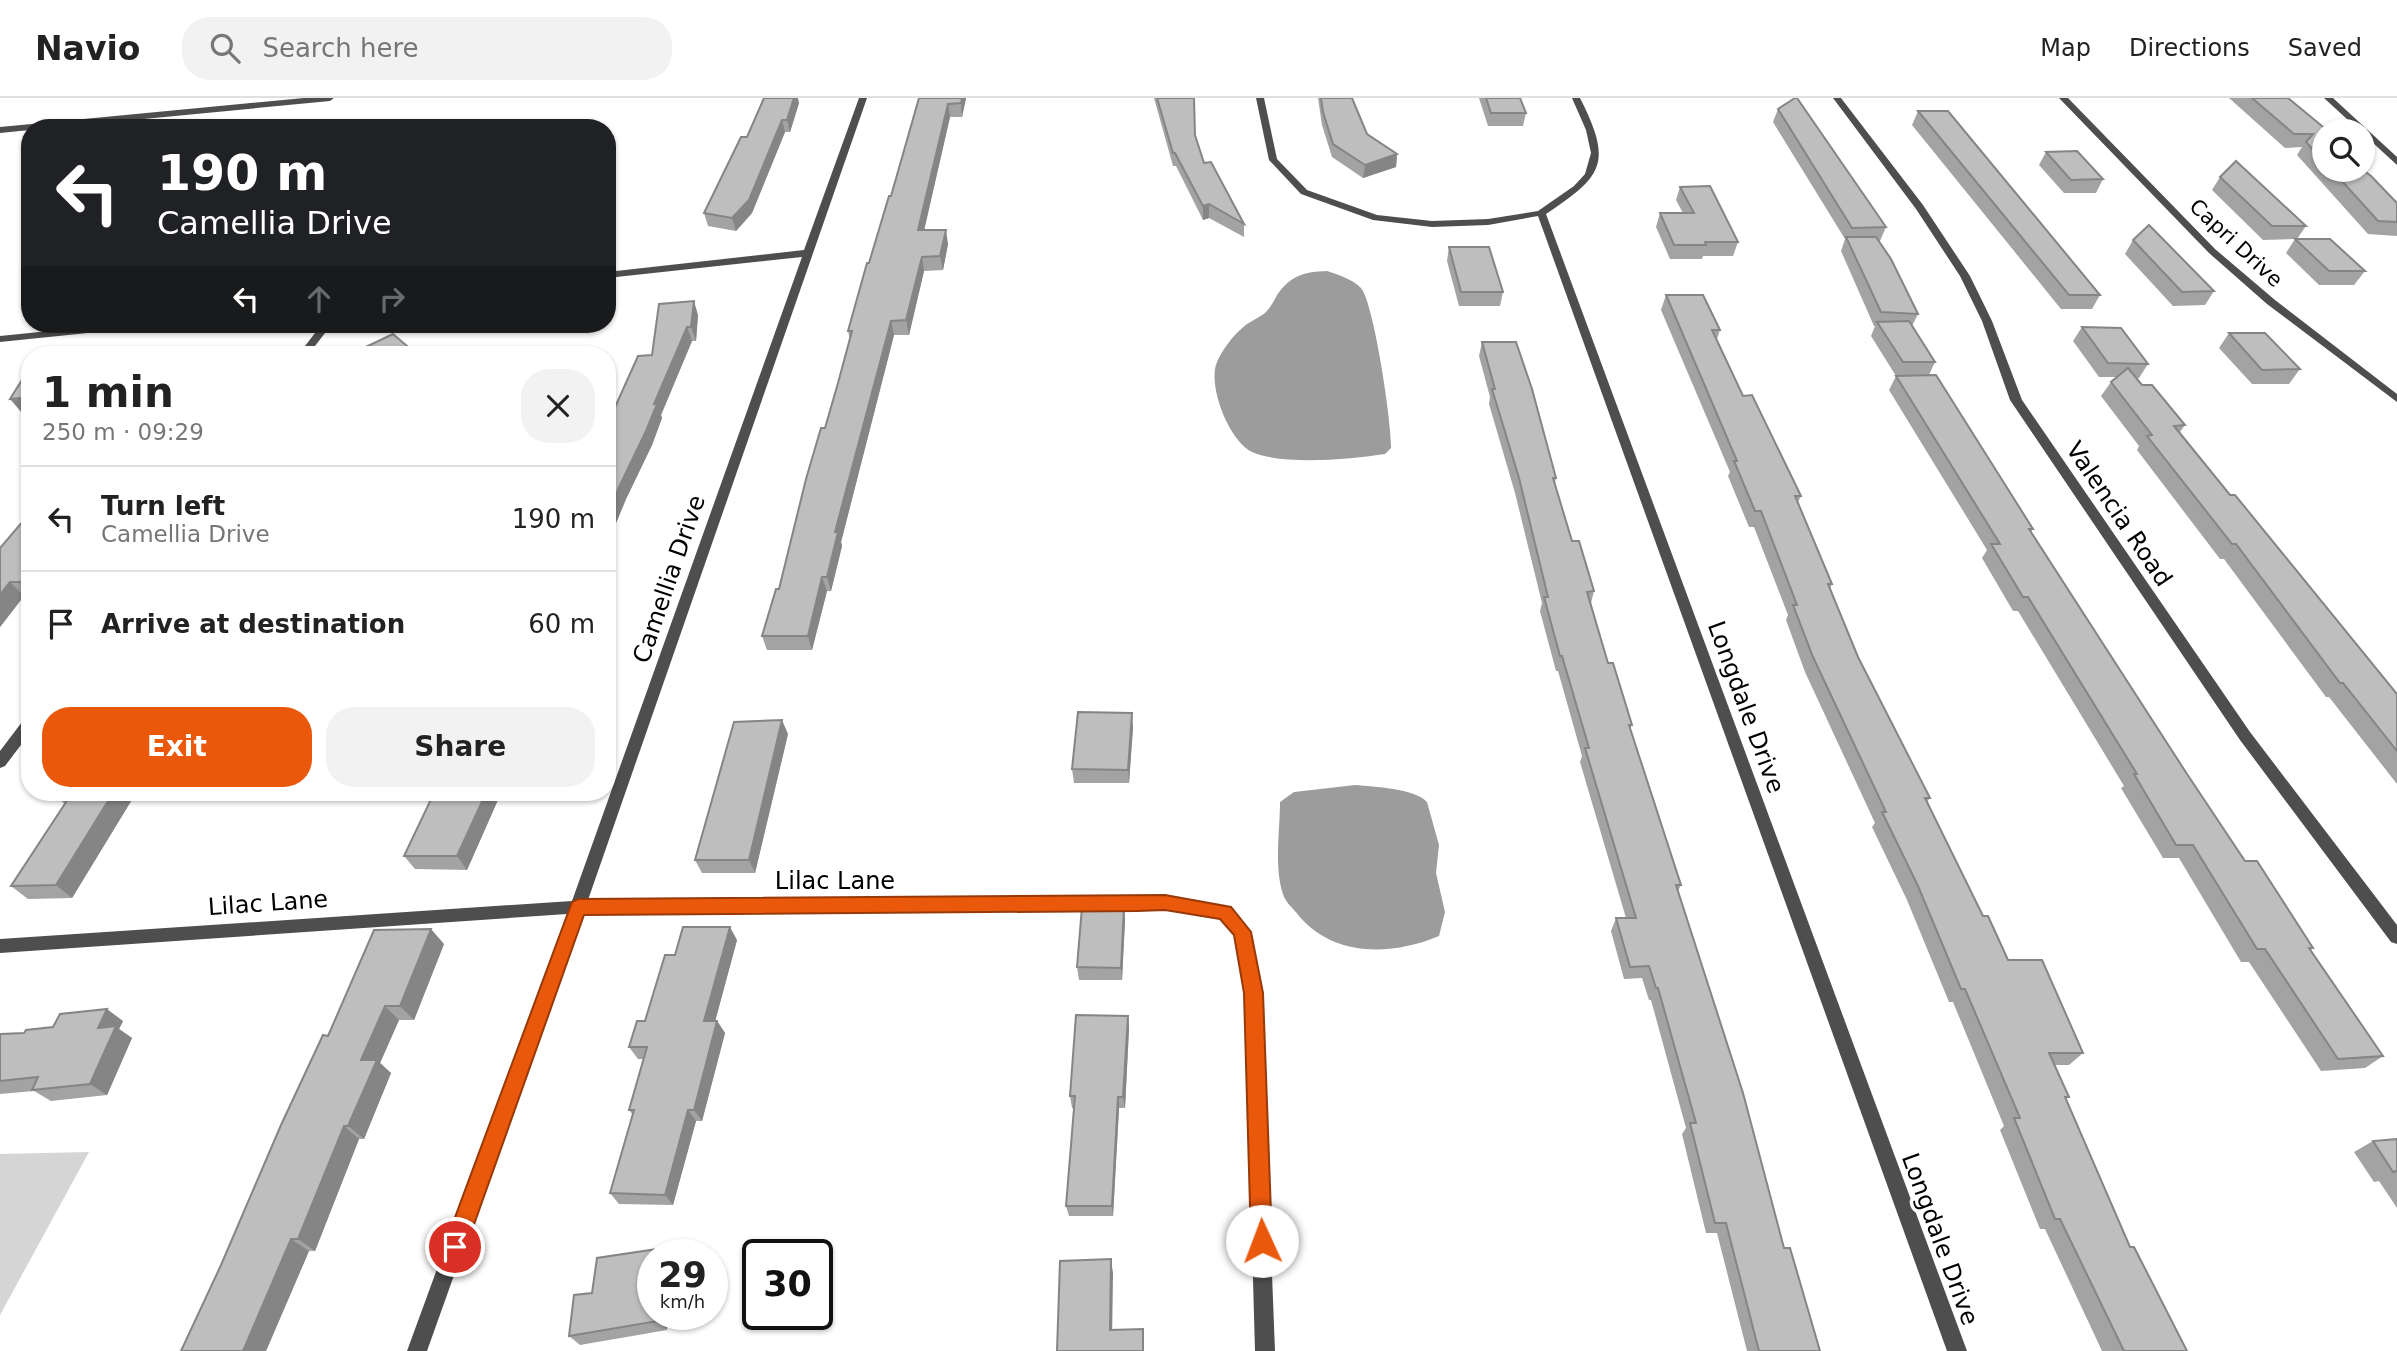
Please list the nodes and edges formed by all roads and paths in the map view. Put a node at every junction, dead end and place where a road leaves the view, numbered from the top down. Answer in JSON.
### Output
{"nodes":[{"id":1,"x":330,"y":98,"type":"edge"},
{"id":2,"x":863,"y":98,"type":"edge"},
{"id":3,"x":1260,"y":98,"type":"edge"},
{"id":4,"x":1576,"y":98,"type":"edge"},
{"id":5,"x":1837,"y":98,"type":"edge"},
{"id":6,"x":2063,"y":98,"type":"edge"},
{"id":7,"x":2328,"y":98,"type":"edge"},
{"id":8,"x":310,"y":99,"type":"edge"},
{"id":9,"x":110,"y":119,"type":"edge"},
{"id":10,"x":21,"y":128,"type":"edge"},
{"id":11,"x":0,"y":130,"type":"edge"},
{"id":12,"x":2397,"y":162,"type":"edge"},
{"id":13,"x":1541,"y":213,"type":"junction"},
{"id":14,"x":808,"y":253,"type":"junction"},
{"id":15,"x":616,"y":274,"type":"edge"},
{"id":16,"x":58,"y":333,"type":"edge"},
{"id":17,"x":0,"y":339,"type":"edge"},
{"id":18,"x":2397,"y":399,"type":"edge"},
{"id":19,"x":21,"y":734,"type":"edge"},
{"id":20,"x":0,"y":762,"type":"edge"},
{"id":21,"x":616,"y":799,"type":"edge"},
{"id":22,"x":615,"y":801,"type":"edge"},
{"id":23,"x":578,"y":907,"type":"junction"},
{"id":24,"x":2397,"y":937,"type":"edge"},
{"id":25,"x":0,"y":946,"type":"edge"},
{"id":26,"x":417,"y":1351,"type":"edge"},
{"id":27,"x":1265,"y":1351,"type":"edge"},
{"id":28,"x":1957,"y":1351,"type":"edge"}],
"edges":[{"from":1,"to":8,"type":"street"},
{"from":2,"to":14,"type":"street","name":"Camellia Drive"},
{"from":3,"to":13,"type":"street"},
{"from":4,"to":13,"type":"street"},
{"from":5,"to":24,"type":"street","name":"Valencia Road"},
{"from":6,"to":18,"type":"street","name":"Capri Drive"},
{"from":7,"to":12,"type":"street"},
{"from":8,"to":9,"type":"street"},
{"from":10,"to":11,"type":"street"},
{"from":13,"to":28,"type":"street","name":"Longdale Drive"},
{"from":14,"to":15,"type":"street"},
{"from":14,"to":21,"type":"street","name":"Camellia Drive"},
{"from":16,"to":17,"type":"street"},
{"from":19,"to":20,"type":"street"},
{"from":22,"to":23,"type":"street","name":"Camellia Drive"},
{"from":23,"to":25,"type":"street","name":"Lilac Lane"},
{"from":23,"to":26,"type":"street","name":"Camellia Drive"},
{"from":23,"to":27,"type":"street","name":"Lilac Lane"}]}
